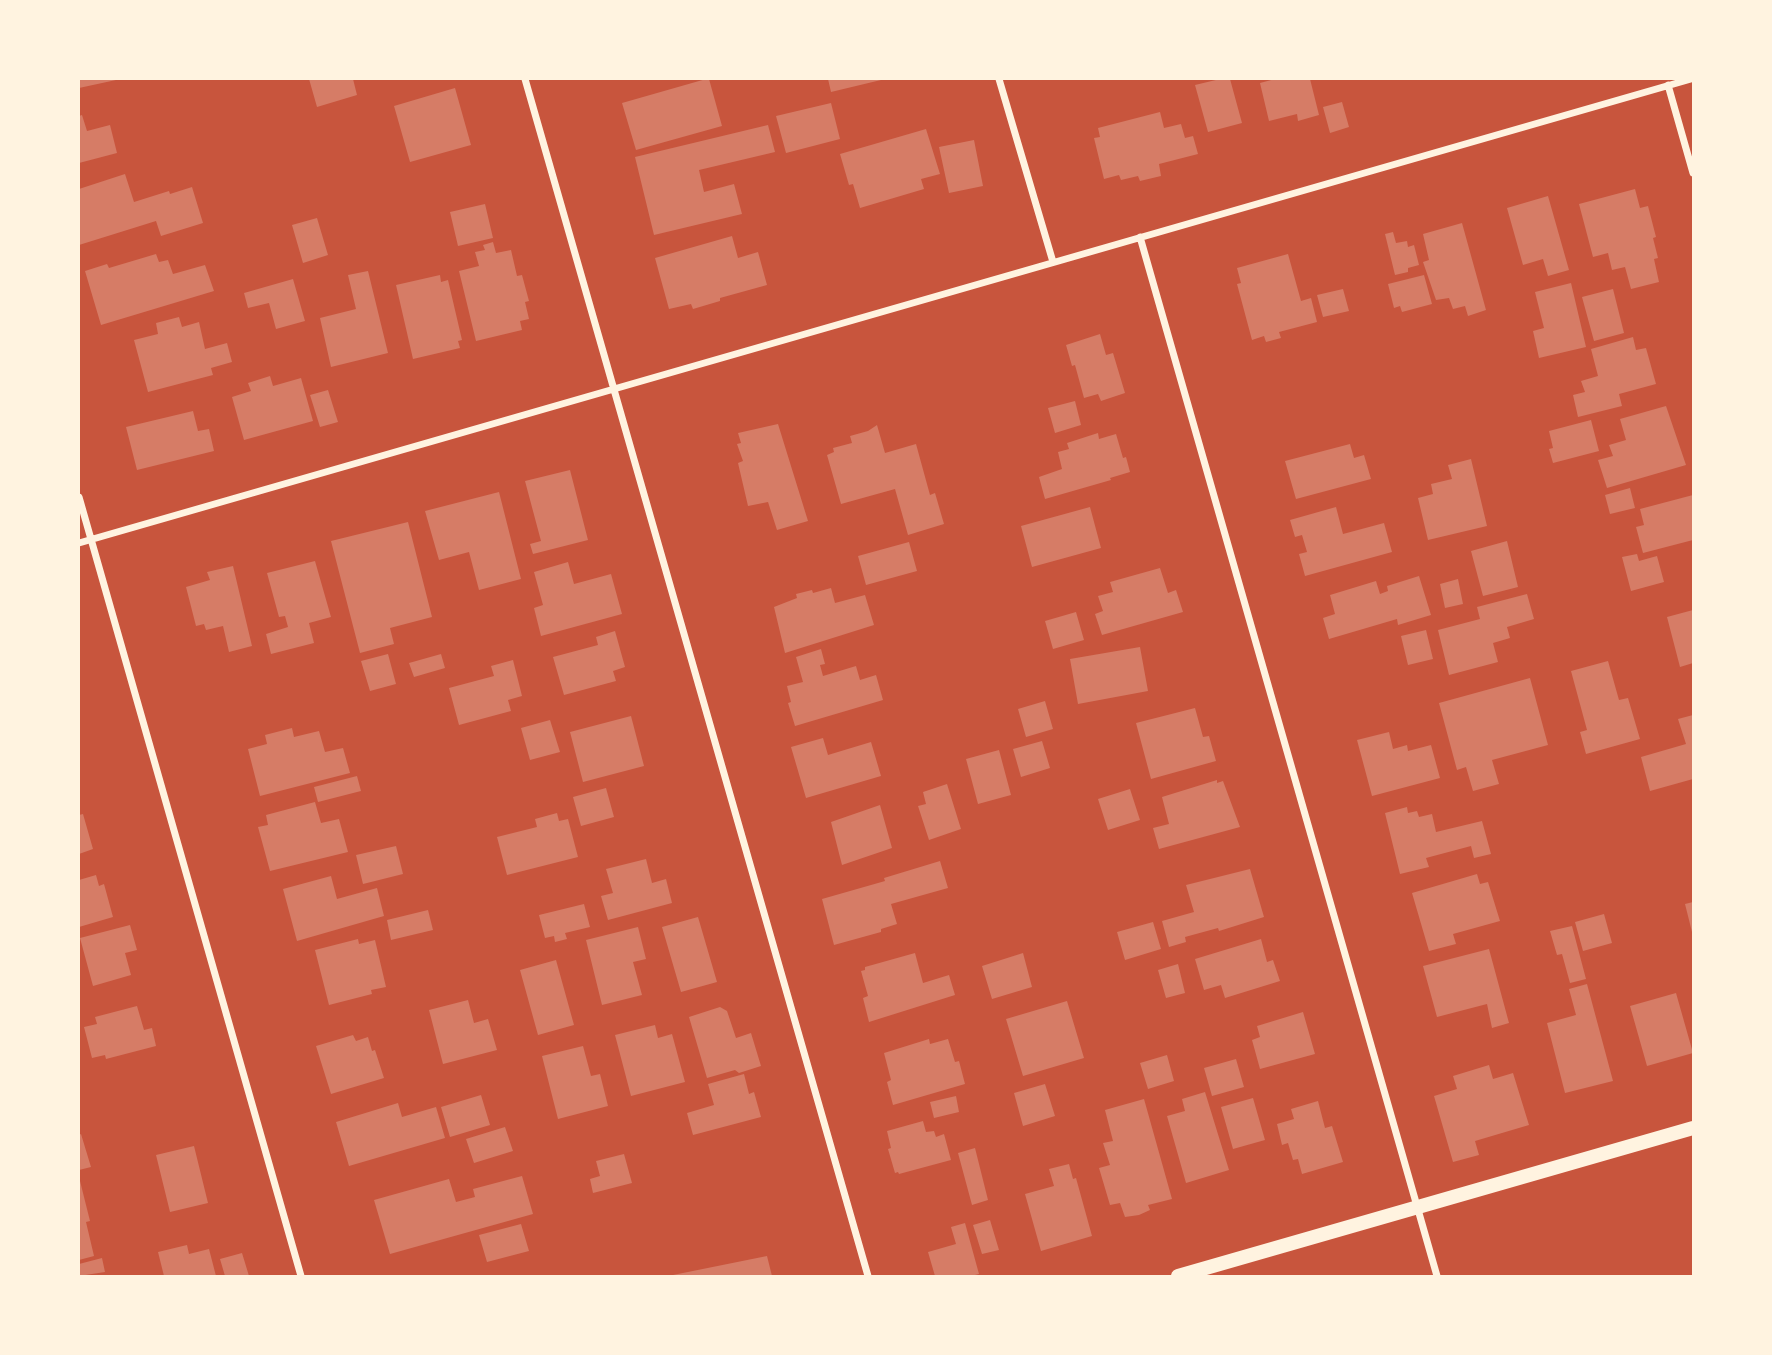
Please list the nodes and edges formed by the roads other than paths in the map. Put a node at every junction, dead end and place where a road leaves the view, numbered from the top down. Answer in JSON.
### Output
{"nodes":[{"id":1,"x":525,"y":79,"type":"edge"},
{"id":2,"x":999,"y":79,"type":"edge"},
{"id":3,"x":1691,"y":79,"type":"edge"},
{"id":4,"x":1668,"y":85,"type":"junction"},
{"id":5,"x":1693,"y":173,"type":"edge"},
{"id":6,"x":1140,"y":237,"type":"junction"},
{"id":7,"x":1053,"y":262,"type":"junction"},
{"id":8,"x":614,"y":389,"type":"junction"},
{"id":9,"x":79,"y":497,"type":"edge"},
{"id":10,"x":91,"y":540,"type":"junction"},
{"id":11,"x":79,"y":543,"type":"edge"},
{"id":12,"x":1693,"y":1128,"type":"edge"},
{"id":13,"x":1417,"y":1208,"type":"junction"},
{"id":14,"x":301,"y":1276,"type":"edge"},
{"id":15,"x":869,"y":1276,"type":"edge"},
{"id":16,"x":1178,"y":1276,"type":"edge"},
{"id":17,"x":1437,"y":1276,"type":"edge"}],
"edges":[{"from":1,"to":8,"type":"street"},
{"from":2,"to":7,"type":"street"},
{"from":3,"to":4,"type":"street"},
{"from":4,"to":5,"type":"street"},
{"from":4,"to":6,"type":"street"},
{"from":6,"to":7,"type":"street"},
{"from":6,"to":13,"type":"street"},
{"from":7,"to":8,"type":"street"},
{"from":8,"to":10,"type":"street"},
{"from":8,"to":15,"type":"street"},
{"from":9,"to":10,"type":"street"},
{"from":10,"to":11,"type":"street"},
{"from":10,"to":14,"type":"street"},
{"from":12,"to":13,"type":"main road"},
{"from":13,"to":16,"type":"main road"},
{"from":13,"to":17,"type":"street"}]}
